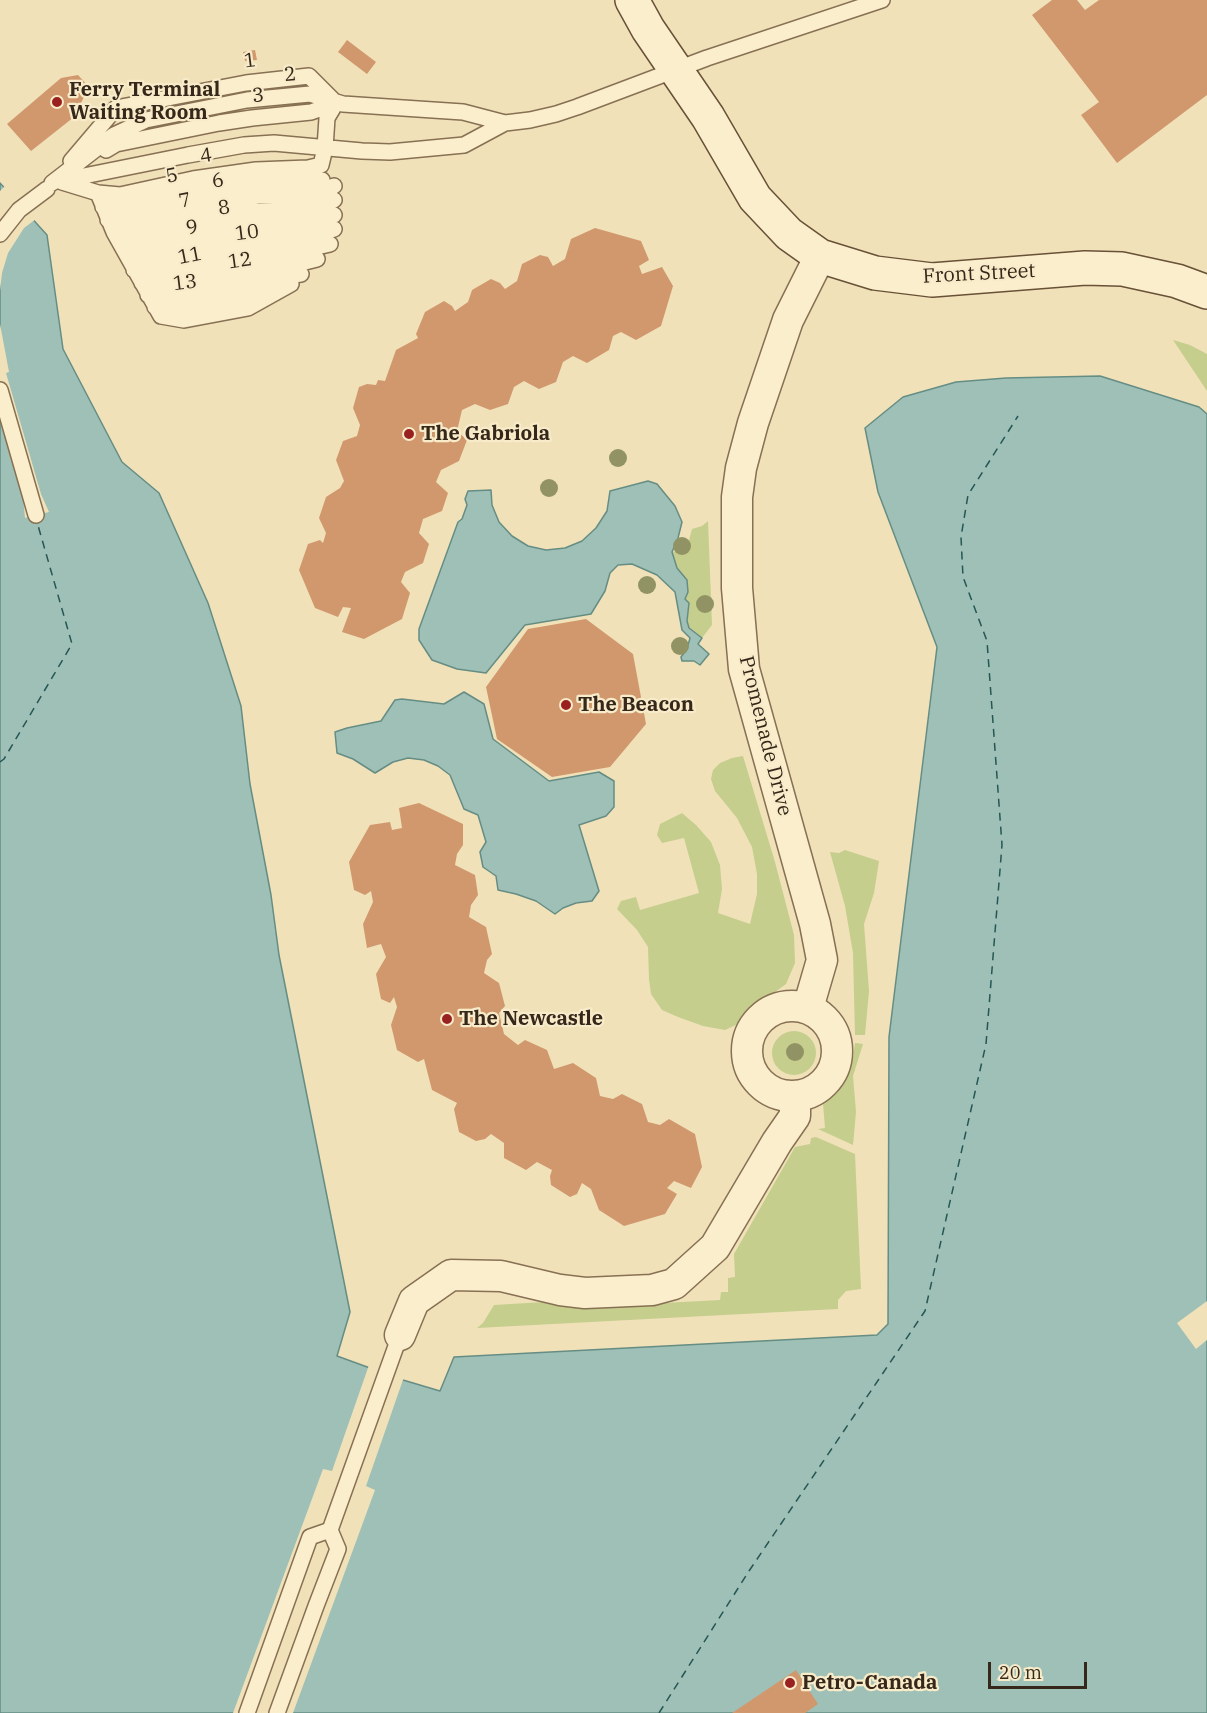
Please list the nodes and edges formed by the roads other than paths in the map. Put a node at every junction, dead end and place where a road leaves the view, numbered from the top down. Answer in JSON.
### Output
{"nodes":[{"id":1,"x":632,"y":0,"type":"edge"},
{"id":2,"x":882,"y":0,"type":"edge"},
{"id":3,"x":675,"y":70,"type":"junction"},
{"id":4,"x":336,"y":103,"type":"junction"},
{"id":5,"x":505,"y":123,"type":"junction"},
{"id":6,"x":325,"y":148,"type":"junction"},
{"id":7,"x":50,"y":186,"type":"junction"},
{"id":8,"x":330,"y":196,"type":"junction"},
{"id":9,"x":0,"y":234,"type":"edge"},
{"id":10,"x":330,"y":244,"type":"dead end"},
{"id":11,"x":820,"y":256,"type":"junction"},
{"id":12,"x":128,"y":257,"type":"junction"},
{"id":13,"x":317,"y":259,"type":"dead end"},
{"id":14,"x":1207,"y":291,"type":"edge"},
{"id":15,"x":0,"y":390,"type":"edge"},
{"id":16,"x":36,"y":515,"type":"dead end"},
{"id":17,"x":808,"y":1008,"type":"junction"},
{"id":18,"x":795,"y":1096,"type":"junction"},
{"id":19,"x":395,"y":1347,"type":"joint"},
{"id":20,"x":330,"y":1530,"type":"junction"},
{"id":21,"x":247,"y":1713,"type":"edge"},
{"id":22,"x":277,"y":1713,"type":"edge"}],
"edges":[{"from":1,"to":3,"type":"street","name":"Front Street"},
{"from":2,"to":3,"type":"lane"},
{"from":3,"to":5,"type":"lane"},
{"from":3,"to":11,"type":"street","name":"Front Street"},
{"from":4,"to":5,"type":"lane"},
{"from":4,"to":6,"type":"lane"},
{"from":4,"to":7,"type":"lane","name":"3"},
{"from":4,"to":7,"type":"lane","name":"1"},
{"from":5,"to":6,"type":"lane"},
{"from":6,"to":8,"type":"lane"},
{"from":6,"to":12,"type":"lane"},
{"from":7,"to":9,"type":"lane"},
{"from":8,"to":12,"type":"lane","name":"8"},
{"from":8,"to":12,"type":"lane","name":"6"},
{"from":8,"to":12,"type":"lane","name":"4"},
{"from":10,"to":12,"type":"lane","name":"10"},
{"from":11,"to":14,"type":"street","name":"Front Street"},
{"from":11,"to":17,"type":"street","name":"Promenade Drive"},
{"from":12,"to":12,"type":"lane","name":"12"},
{"from":12,"to":13,"type":"lane","name":"11"},
{"from":15,"to":16,"type":"lane"},
{"from":17,"to":18,"type":"street"},
{"from":17,"to":18,"type":"street"},
{"from":18,"to":19,"type":"street"},
{"from":19,"to":20,"type":"lane"},
{"from":20,"to":21,"type":"lane"},
{"from":20,"to":22,"type":"lane"}]}
